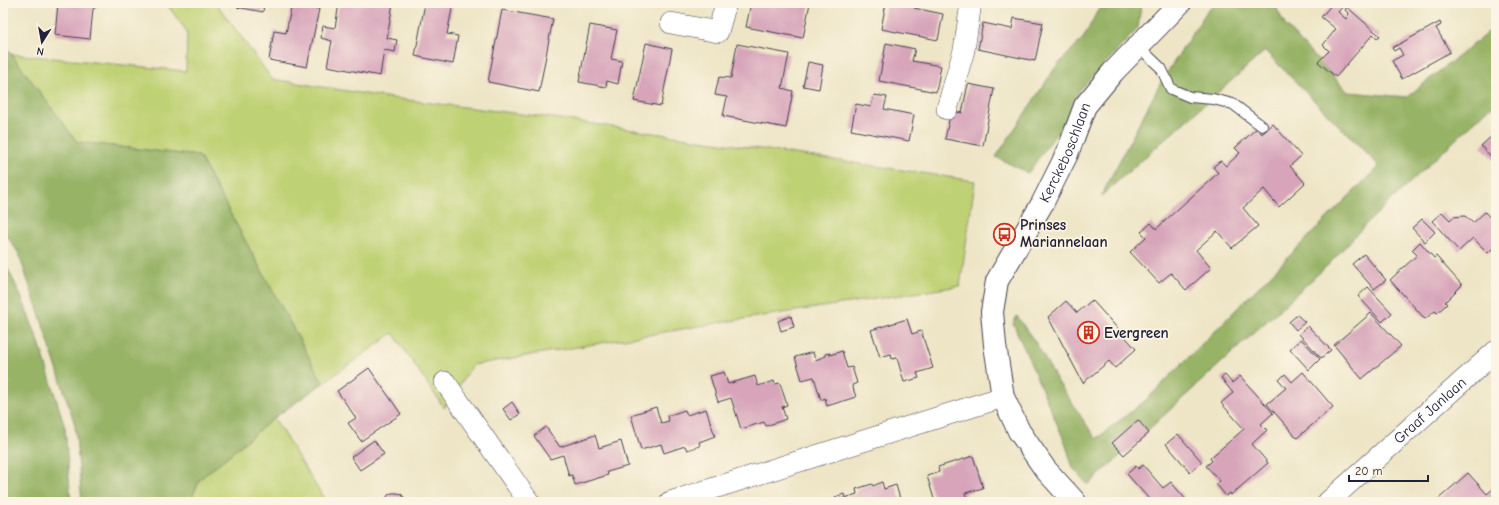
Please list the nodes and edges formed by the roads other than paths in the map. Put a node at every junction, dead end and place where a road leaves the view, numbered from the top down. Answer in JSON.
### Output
{"nodes":[{"id":1,"x":726,"y":3,"type":"edge"},
{"id":2,"x":972,"y":3,"type":"edge"},
{"id":3,"x":1180,"y":3,"type":"edge"},
{"id":4,"x":672,"y":23,"type":"dead end"},
{"id":5,"x":1138,"y":46,"type":"junction"},
{"id":6,"x":947,"y":109,"type":"dead end"},
{"id":7,"x":1262,"y":126,"type":"dead end"},
{"id":8,"x":1496,"y":351,"type":"edge"},
{"id":9,"x":445,"y":382,"type":"dead end"},
{"id":10,"x":1003,"y":398,"type":"junction"},
{"id":11,"x":529,"y":502,"type":"edge"},
{"id":12,"x":670,"y":502,"type":"edge"},
{"id":13,"x":1075,"y":502,"type":"edge"},
{"id":14,"x":1328,"y":502,"type":"edge"}],
"edges":[{"from":1,"to":4,"type":"street"},
{"from":2,"to":6,"type":"street"},
{"from":3,"to":5,"type":"street","name":"Kerckeboschlaan"},
{"from":5,"to":7,"type":"lane"},
{"from":5,"to":10,"type":"street","name":"Kerckeboschlaan"},
{"from":8,"to":14,"type":"street","name":"Graaf Janlaan"},
{"from":9,"to":11,"type":"street"},
{"from":10,"to":12,"type":"street"},
{"from":10,"to":13,"type":"street","name":"Kerckeboschlaan"}]}
